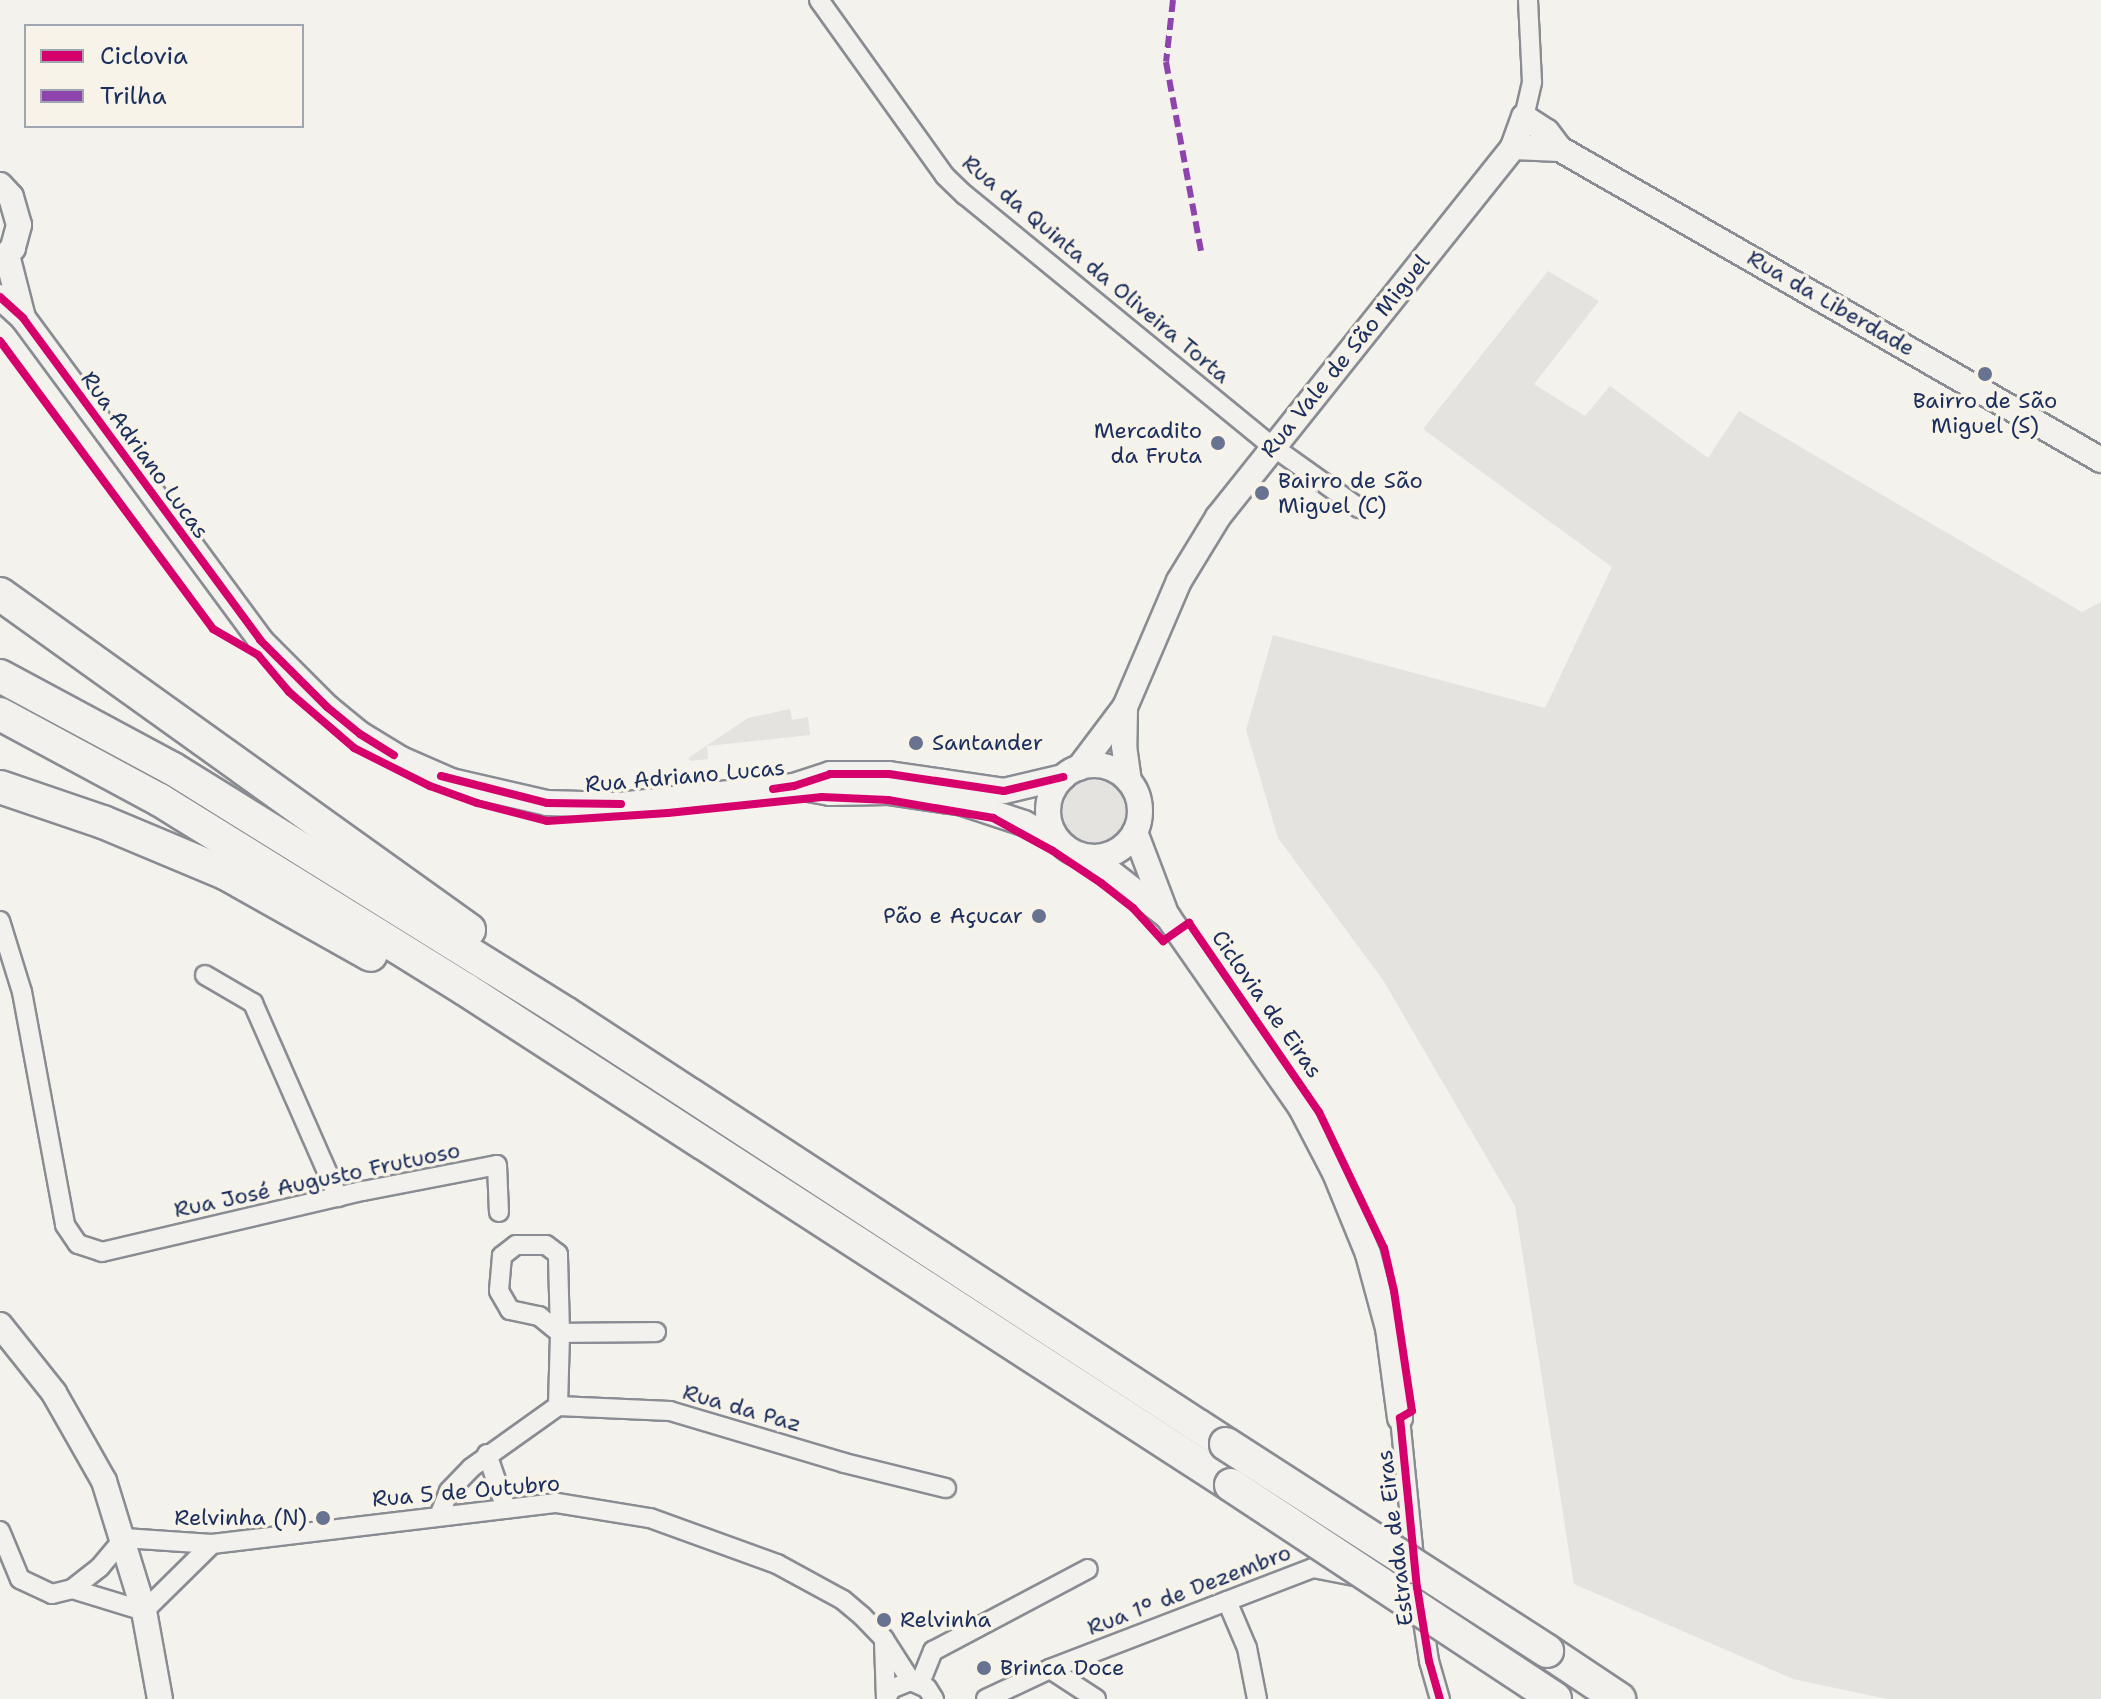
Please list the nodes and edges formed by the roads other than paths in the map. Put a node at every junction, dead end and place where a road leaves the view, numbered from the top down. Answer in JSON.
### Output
{"nodes":[{"id":1,"x":819,"y":0,"type":"edge"},
{"id":2,"x":1528,"y":0,"type":"edge"},
{"id":3,"x":1524,"y":117,"type":"junction"},
{"id":4,"x":1513,"y":147,"type":"junction"},
{"id":5,"x":1560,"y":149,"type":"junction"},
{"id":6,"x":0,"y":185,"type":"edge"},
{"id":7,"x":4,"y":258,"type":"edge"},
{"id":8,"x":0,"y":297,"type":"edge"},
{"id":9,"x":23,"y":318,"type":"junction"},
{"id":10,"x":1272,"y":446,"type":"junction"},
{"id":11,"x":2101,"y":460,"type":"edge"},
{"id":12,"x":1359,"y":508,"type":"dead end"},
{"id":13,"x":0,"y":594,"type":"edge"},
{"id":14,"x":0,"y":676,"type":"edge"},
{"id":15,"x":1125,"y":707,"type":"junction"},
{"id":16,"x":0,"y":714,"type":"edge"},
{"id":17,"x":1071,"y":772,"type":"junction"},
{"id":18,"x":1129,"y":781,"type":"junction"},
{"id":19,"x":794,"y":786,"type":"junction"},
{"id":20,"x":0,"y":787,"type":"edge"},
{"id":21,"x":1135,"y":832,"type":"junction"},
{"id":22,"x":1059,"y":842,"type":"junction"},
{"id":23,"x":1091,"y":857,"type":"junction"},
{"id":24,"x":1168,"y":917,"type":"junction"},
{"id":25,"x":0,"y":921,"type":"edge"},
{"id":26,"x":205,"y":975,"type":"dead end"},
{"id":27,"x":565,"y":1013,"type":"junction"},
{"id":28,"x":546,"y":1042,"type":"junction"},
{"id":29,"x":338,"y":1197,"type":"junction"},
{"id":30,"x":499,"y":1212,"type":"dead end"},
{"id":31,"x":0,"y":1325,"type":"edge"},
{"id":32,"x":656,"y":1332,"type":"dead end"},
{"id":33,"x":560,"y":1333,"type":"junction"},
{"id":34,"x":558,"y":1406,"type":"junction"},
{"id":35,"x":1400,"y":1418,"type":"joint"},
{"id":36,"x":487,"y":1454,"type":"junction"},
{"id":37,"x":946,"y":1488,"type":"dead end"},
{"id":38,"x":506,"y":1509,"type":"junction"},
{"id":39,"x":439,"y":1516,"type":"junction"},
{"id":40,"x":0,"y":1531,"type":"edge"},
{"id":41,"x":124,"y":1538,"type":"junction"},
{"id":42,"x":212,"y":1544,"type":"junction"},
{"id":43,"x":1088,"y":1569,"type":"dead end"},
{"id":44,"x":1417,"y":1587,"type":"junction"},
{"id":45,"x":72,"y":1589,"type":"junction"},
{"id":46,"x":1227,"y":1601,"type":"junction"},
{"id":47,"x":144,"y":1611,"type":"junction"},
{"id":48,"x":884,"y":1639,"type":"junction"},
{"id":49,"x":1050,"y":1669,"type":"junction"},
{"id":50,"x":915,"y":1682,"type":"junction"},
{"id":51,"x":160,"y":1699,"type":"edge"},
{"id":52,"x":886,"y":1699,"type":"edge"},
{"id":53,"x":934,"y":1699,"type":"edge"},
{"id":54,"x":986,"y":1699,"type":"edge"},
{"id":55,"x":1096,"y":1699,"type":"edge"},
{"id":56,"x":1257,"y":1699,"type":"edge"},
{"id":57,"x":1440,"y":1699,"type":"edge"},
{"id":58,"x":1555,"y":1699,"type":"edge"},
{"id":59,"x":1619,"y":1699,"type":"edge"}],
"edges":[{"from":1,"to":10,"type":"street","name":"Rua da Quinta da Oliveira Torta"},
{"from":2,"to":3,"type":"street","name":"Rua Vale de São Miguel"},
{"from":3,"to":4,"type":"street","name":"Rua Vale de São Miguel"},
{"from":3,"to":5,"type":"street","name":"Rua da Liberdade"},
{"from":4,"to":5,"type":"street","name":"Rua da Liberdade"},
{"from":4,"to":10,"type":"street","name":"Rua Vale de São Miguel"},
{"from":5,"to":11,"type":"street","name":"Rua da Liberdade"},
{"from":6,"to":7,"type":"street","name":"Rua Adriano Lucas"},
{"from":7,"to":9,"type":"street","name":"Rua Adriano Lucas"},
{"from":8,"to":9,"type":"street","name":"Rua Adriano Lucas"},
{"from":9,"to":19,"type":"street","name":"Rua Adriano Lucas"},
{"from":10,"to":12,"type":"street","name":"Rua da Quinta da Oliveira Torta"},
{"from":10,"to":15,"type":"street","name":"Rua Vale de São Miguel"},
{"from":13,"to":27,"type":"highway"},
{"from":14,"to":27,"type":"highway"},
{"from":15,"to":17,"type":"street","name":"Rua Vale de São Miguel"},
{"from":15,"to":18,"type":"street","name":"Rua Vale de São Miguel"},
{"from":16,"to":28,"type":"highway"},
{"from":17,"to":18,"type":"street"},
{"from":17,"to":19,"type":"street","name":"Rua Adriano Lucas"},
{"from":17,"to":22,"type":"street"},
{"from":18,"to":21,"type":"street"},
{"from":19,"to":22,"type":"street","name":"Rua Adriano Lucas"},
{"from":20,"to":28,"type":"highway"},
{"from":21,"to":23,"type":"street"},
{"from":21,"to":24,"type":"street","name":"Estrada de Eiras"},
{"from":22,"to":23,"type":"street"},
{"from":23,"to":24,"type":"street","name":"Estrada de Eiras"},
{"from":24,"to":35,"type":"street","name":"Estrada de Eiras"},
{"from":25,"to":29,"type":"street","name":"Rua José Augusto Frutuoso"},
{"from":26,"to":29,"type":"street"},
{"from":27,"to":59,"type":"highway","bridge":true},
{"from":28,"to":58,"type":"highway","bridge":true},
{"from":29,"to":30,"type":"street","name":"Rua José Augusto Frutuoso"},
{"from":31,"to":41,"type":"street"},
{"from":32,"to":33,"type":"street"},
{"from":33,"to":33,"type":"street"},
{"from":33,"to":34,"type":"street"},
{"from":34,"to":36,"type":"street"},
{"from":34,"to":37,"type":"street","name":"Rua da Paz"},
{"from":35,"to":44,"type":"street","name":"Estrada de Eiras"},
{"from":36,"to":38,"type":"street"},
{"from":36,"to":39,"type":"street"},
{"from":38,"to":39,"type":"street","name":"Rua 5 de Outubro"},
{"from":38,"to":48,"type":"street","name":"Rua 5 de Outubro"},
{"from":39,"to":42,"type":"street","name":"Rua 5 de Outubro"},
{"from":40,"to":45,"type":"street"},
{"from":41,"to":42,"type":"street","name":"Rua 5 de Outubro"},
{"from":41,"to":45,"type":"street"},
{"from":41,"to":47,"type":"street"},
{"from":42,"to":47,"type":"street"},
{"from":43,"to":50,"type":"street"},
{"from":44,"to":46,"type":"street","name":"Rua 1º de Dezembro"},
{"from":44,"to":57,"type":"street","name":"Estrada de Eiras"},
{"from":45,"to":47,"type":"street"},
{"from":46,"to":49,"type":"street","name":"Rua 1º de Dezembro"},
{"from":46,"to":56,"type":"street"},
{"from":47,"to":51,"type":"street"},
{"from":48,"to":50,"type":"street","name":"Rua 5 de Outubro"},
{"from":48,"to":52,"type":"street"},
{"from":49,"to":54,"type":"street","name":"Rua 1º de Dezembro"},
{"from":49,"to":55,"type":"street"},
{"from":50,"to":52,"type":"street"},
{"from":50,"to":53,"type":"street","name":"Rua 5 de Outubro"}]}
